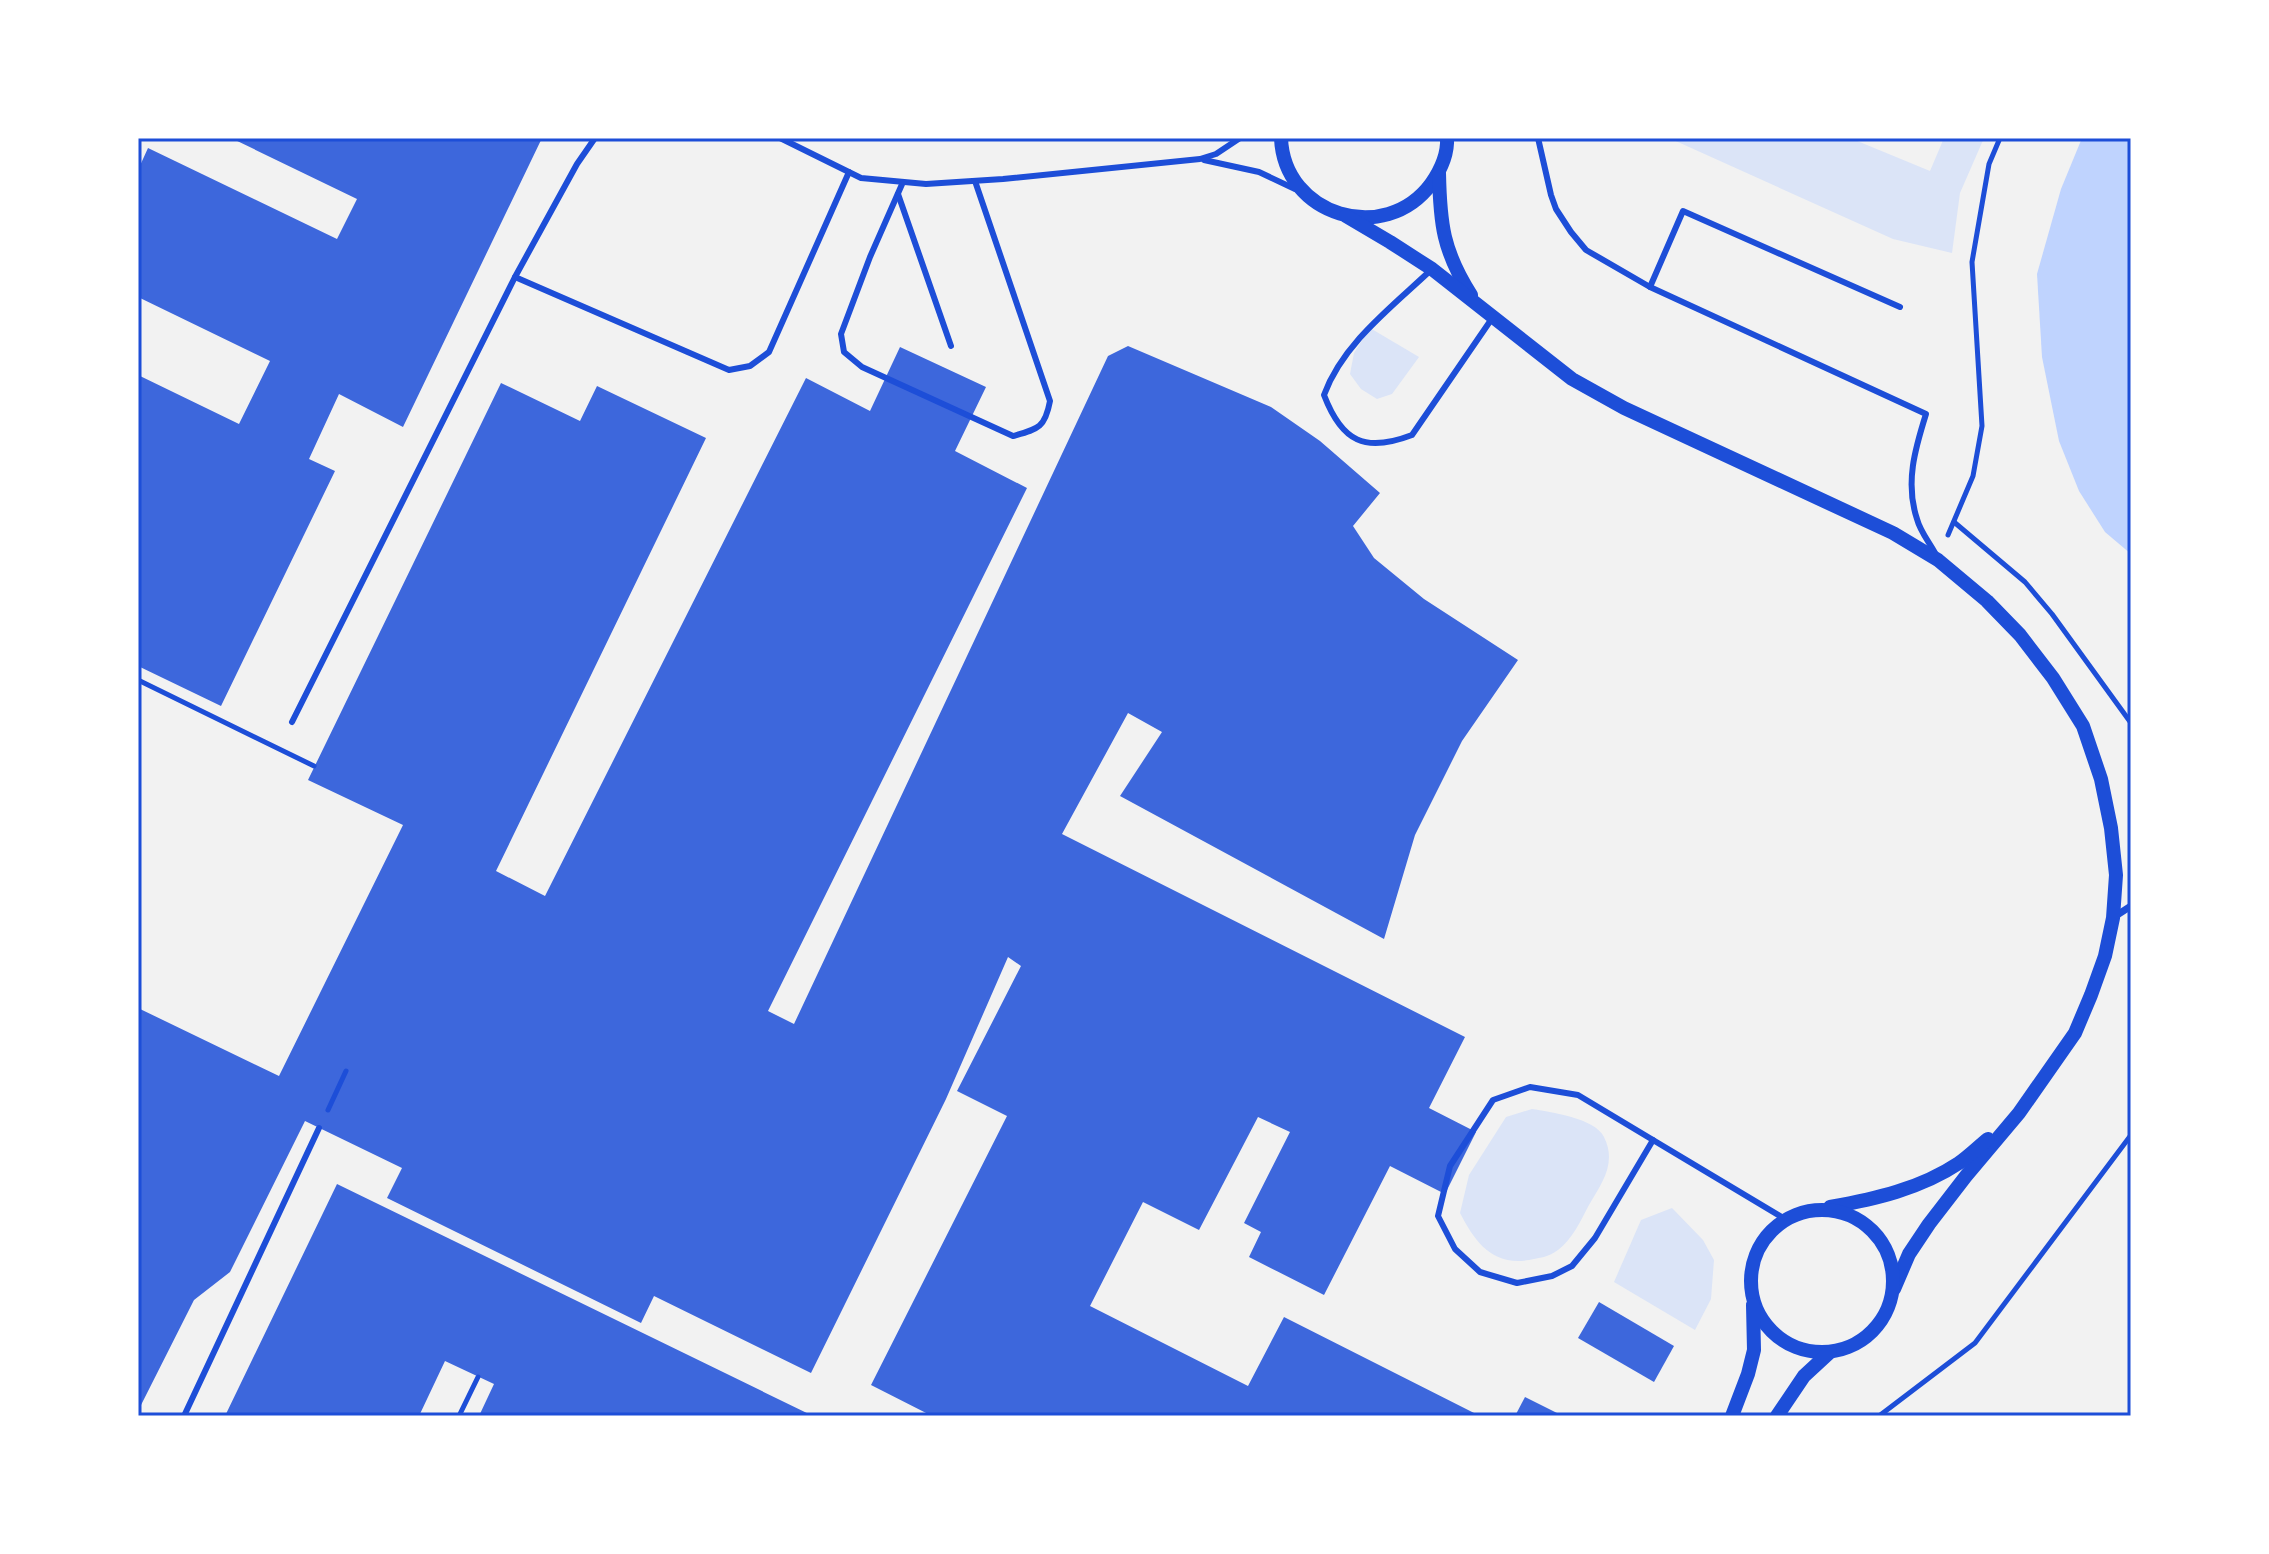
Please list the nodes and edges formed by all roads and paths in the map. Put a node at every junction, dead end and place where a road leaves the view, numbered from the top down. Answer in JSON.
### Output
{"nodes":[{"id":1,"x":595,"y":138,"type":"edge"},
{"id":2,"x":780,"y":138,"type":"edge"},
{"id":3,"x":1240,"y":138,"type":"edge"},
{"id":4,"x":1281,"y":138,"type":"edge"},
{"id":5,"x":1447,"y":138,"type":"edge"},
{"id":6,"x":1538,"y":138,"type":"edge"},
{"id":7,"x":2000,"y":138,"type":"edge"},
{"id":8,"x":1200,"y":159,"type":"junction"},
{"id":9,"x":849,"y":172,"type":"junction"},
{"id":10,"x":1439,"y":173,"type":"junction"},
{"id":11,"x":975,"y":181,"type":"junction"},
{"id":12,"x":903,"y":182,"type":"junction"},
{"id":13,"x":1303,"y":192,"type":"junction"},
{"id":14,"x":898,"y":194,"type":"junction"},
{"id":15,"x":1346,"y":216,"type":"junction"},
{"id":16,"x":1432,"y":269,"type":"junction"},
{"id":17,"x":515,"y":277,"type":"junction"},
{"id":18,"x":1650,"y":287,"type":"junction"},
{"id":19,"x":1478,"y":305,"type":"junction"},
{"id":20,"x":1900,"y":307,"type":"dead end"},
{"id":21,"x":1493,"y":317,"type":"junction"},
{"id":22,"x":951,"y":346,"type":"dead end"},
{"id":23,"x":1954,"y":522,"type":"junction"},
{"id":24,"x":1938,"y":560,"type":"junction"},
{"id":25,"x":138,"y":680,"type":"edge"},
{"id":26,"x":292,"y":722,"type":"dead end"},
{"id":27,"x":2131,"y":723,"type":"edge"},
{"id":28,"x":314,"y":766,"type":"dead end"},
{"id":29,"x":2131,"y":906,"type":"edge"},
{"id":30,"x":2113,"y":918,"type":"junction"},
{"id":31,"x":346,"y":1071,"type":"dead end"},
{"id":32,"x":2019,"y":1113,"type":"junction"},
{"id":33,"x":319,"y":1128,"type":"joint"},
{"id":34,"x":2131,"y":1135,"type":"edge"},
{"id":35,"x":1653,"y":1140,"type":"junction"},
{"id":36,"x":1809,"y":1210,"type":"junction"},
{"id":37,"x":1785,"y":1219,"type":"junction"},
{"id":38,"x":1894,"y":1289,"type":"junction"},
{"id":39,"x":1753,"y":1300,"type":"junction"},
{"id":40,"x":1830,"y":1352,"type":"junction"},
{"id":41,"x":478,"y":1377,"type":"dead end"},
{"id":42,"x":184,"y":1416,"type":"edge"},
{"id":43,"x":459,"y":1416,"type":"edge"},
{"id":44,"x":1732,"y":1416,"type":"edge"},
{"id":45,"x":1777,"y":1416,"type":"edge"},
{"id":46,"x":1879,"y":1416,"type":"edge"}],
"edges":[{"from":1,"to":17,"type":"lane"},
{"from":2,"to":9,"type":"lane"},
{"from":3,"to":8,"type":"lane"},
{"from":4,"to":13,"type":"street"},
{"from":5,"to":10,"type":"street"},
{"from":6,"to":18,"type":"lane"},
{"from":7,"to":23,"type":"path"},
{"from":8,"to":11,"type":"lane"},
{"from":8,"to":13,"type":"lane"},
{"from":9,"to":12,"type":"lane"},
{"from":9,"to":17,"type":"lane"},
{"from":10,"to":15,"type":"street"},
{"from":10,"to":19,"type":"street"},
{"from":11,"to":12,"type":"lane"},
{"from":11,"to":14,"type":"lane"},
{"from":12,"to":14,"type":"lane"},
{"from":13,"to":15,"type":"street"},
{"from":14,"to":22,"type":"lane"},
{"from":15,"to":16,"type":"street"},
{"from":16,"to":19,"type":"street"},
{"from":16,"to":21,"type":"lane"},
{"from":17,"to":26,"type":"lane"},
{"from":18,"to":20,"type":"lane"},
{"from":18,"to":24,"type":"lane"},
{"from":19,"to":21,"type":"street"},
{"from":21,"to":24,"type":"street"},
{"from":23,"to":24,"type":"path"},
{"from":23,"to":27,"type":"path"},
{"from":24,"to":30,"type":"street"},
{"from":25,"to":28,"type":"path"},
{"from":29,"to":30,"type":"street"},
{"from":30,"to":32,"type":"street"},
{"from":31,"to":33,"type":"path"},
{"from":32,"to":36,"type":"street"},
{"from":32,"to":38,"type":"street"},
{"from":33,"to":42,"type":"lane"},
{"from":34,"to":46,"type":"path"},
{"from":35,"to":35,"type":"lane"},
{"from":35,"to":37,"type":"lane"},
{"from":36,"to":37,"type":"street"},
{"from":36,"to":38,"type":"street"},
{"from":37,"to":39,"type":"street"},
{"from":38,"to":40,"type":"street"},
{"from":39,"to":40,"type":"street"},
{"from":39,"to":44,"type":"street"},
{"from":40,"to":45,"type":"street"},
{"from":41,"to":43,"type":"path"}]}
